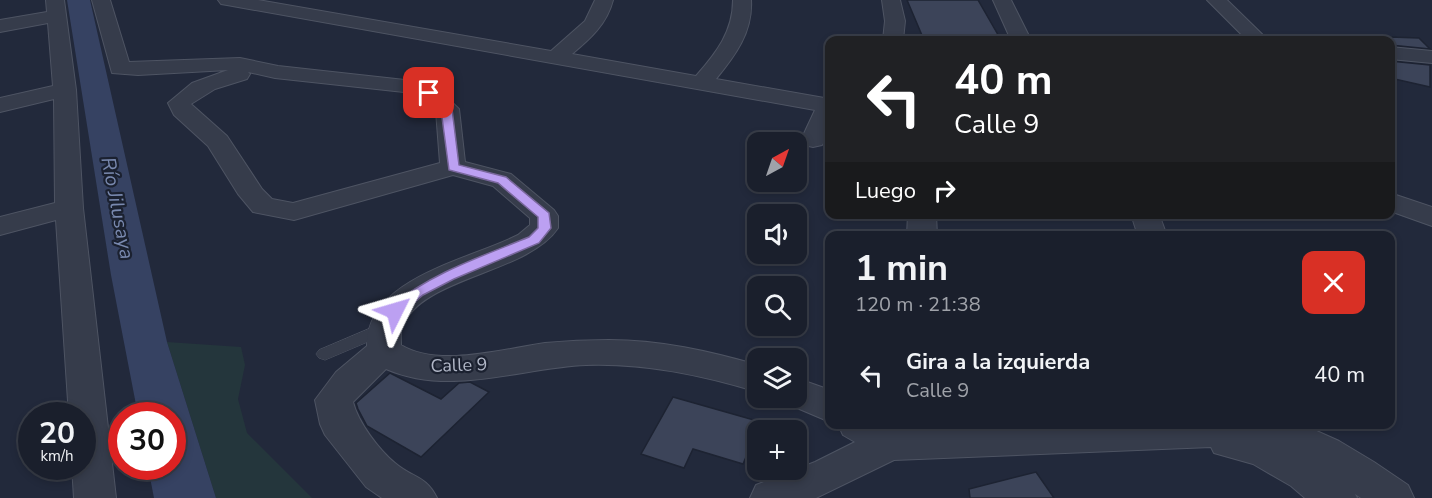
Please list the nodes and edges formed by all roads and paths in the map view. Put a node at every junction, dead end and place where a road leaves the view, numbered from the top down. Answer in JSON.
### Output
{"nodes":[{"id":1,"x":101,"y":0,"type":"edge"},
{"id":2,"x":227,"y":0,"type":"edge"},
{"id":3,"x":604,"y":0,"type":"edge"},
{"id":4,"x":742,"y":0,"type":"edge"},
{"id":5,"x":891,"y":0,"type":"edge"},
{"id":6,"x":1002,"y":0,"type":"edge"},
{"id":7,"x":1216,"y":0,"type":"edge"},
{"id":8,"x":55,"y":8,"type":"edge"},
{"id":9,"x":0,"y":26,"type":"edge"},
{"id":10,"x":893,"y":36,"type":"edge"},
{"id":11,"x":1019,"y":36,"type":"edge"},
{"id":12,"x":1254,"y":36,"type":"edge"},
{"id":13,"x":1395,"y":53,"type":"edge"},
{"id":14,"x":1432,"y":57,"type":"edge"},
{"id":15,"x":555,"y":58,"type":"junction"},
{"id":16,"x":275,"y":72,"type":"junction"},
{"id":17,"x":701,"y":83,"type":"junction"},
{"id":18,"x":65,"y":90,"type":"junction"},
{"id":19,"x":0,"y":105,"type":"edge"},
{"id":20,"x":825,"y":105,"type":"edge"},
{"id":21,"x":825,"y":114,"type":"edge"},
{"id":22,"x":813,"y":140,"type":"dead end"},
{"id":23,"x":453,"y":167,"type":"junction"},
{"id":24,"x":1395,"y":203,"type":"edge"},
{"id":25,"x":69,"y":208,"type":"junction"},
{"id":26,"x":1432,"y":217,"type":"edge"},
{"id":27,"x":0,"y":226,"type":"edge"},
{"id":28,"x":385,"y":339,"type":"junction"},
{"id":29,"x":326,"y":354,"type":"dead end"},
{"id":30,"x":747,"y":375,"type":"edge"},
{"id":31,"x":807,"y":396,"type":"edge"},
{"id":32,"x":825,"y":405,"type":"edge"},
{"id":33,"x":1233,"y":429,"type":"edge"},
{"id":34,"x":1258,"y":429,"type":"edge"},
{"id":35,"x":873,"y":434,"type":"edge"},
{"id":36,"x":1199,"y":434,"type":"junction"},
{"id":37,"x":95,"y":498,"type":"edge"},
{"id":38,"x":416,"y":498,"type":"edge"},
{"id":39,"x":771,"y":498,"type":"edge"},
{"id":40,"x":1336,"y":498,"type":"edge"},
{"id":41,"x":1393,"y":498,"type":"edge"}],
"edges":[{"from":1,"to":16,"type":"street"},
{"from":2,"to":15,"type":"street"},
{"from":3,"to":15,"type":"street"},
{"from":4,"to":17,"type":"street"},
{"from":5,"to":10,"type":"street"},
{"from":6,"to":11,"type":"street"},
{"from":7,"to":12,"type":"street"},
{"from":8,"to":9,"type":"street"},
{"from":8,"to":18,"type":"street"},
{"from":13,"to":14,"type":"street"},
{"from":15,"to":17,"type":"street"},
{"from":16,"to":23,"type":"street"},
{"from":16,"to":23,"type":"street"},
{"from":17,"to":20,"type":"street"},
{"from":18,"to":19,"type":"street"},
{"from":18,"to":25,"type":"street"},
{"from":21,"to":22,"type":"street"},
{"from":23,"to":28,"type":"street"},
{"from":24,"to":26,"type":"street"},
{"from":25,"to":27,"type":"street"},
{"from":25,"to":37,"type":"street"},
{"from":28,"to":29,"type":"lane"},
{"from":28,"to":30,"type":"street","name":"Calle 9"},
{"from":28,"to":38,"type":"street"},
{"from":31,"to":32,"type":"street"},
{"from":33,"to":36,"type":"street"},
{"from":34,"to":41,"type":"street"},
{"from":35,"to":36,"type":"street"},
{"from":35,"to":39,"type":"street"},
{"from":36,"to":40,"type":"street"}]}
